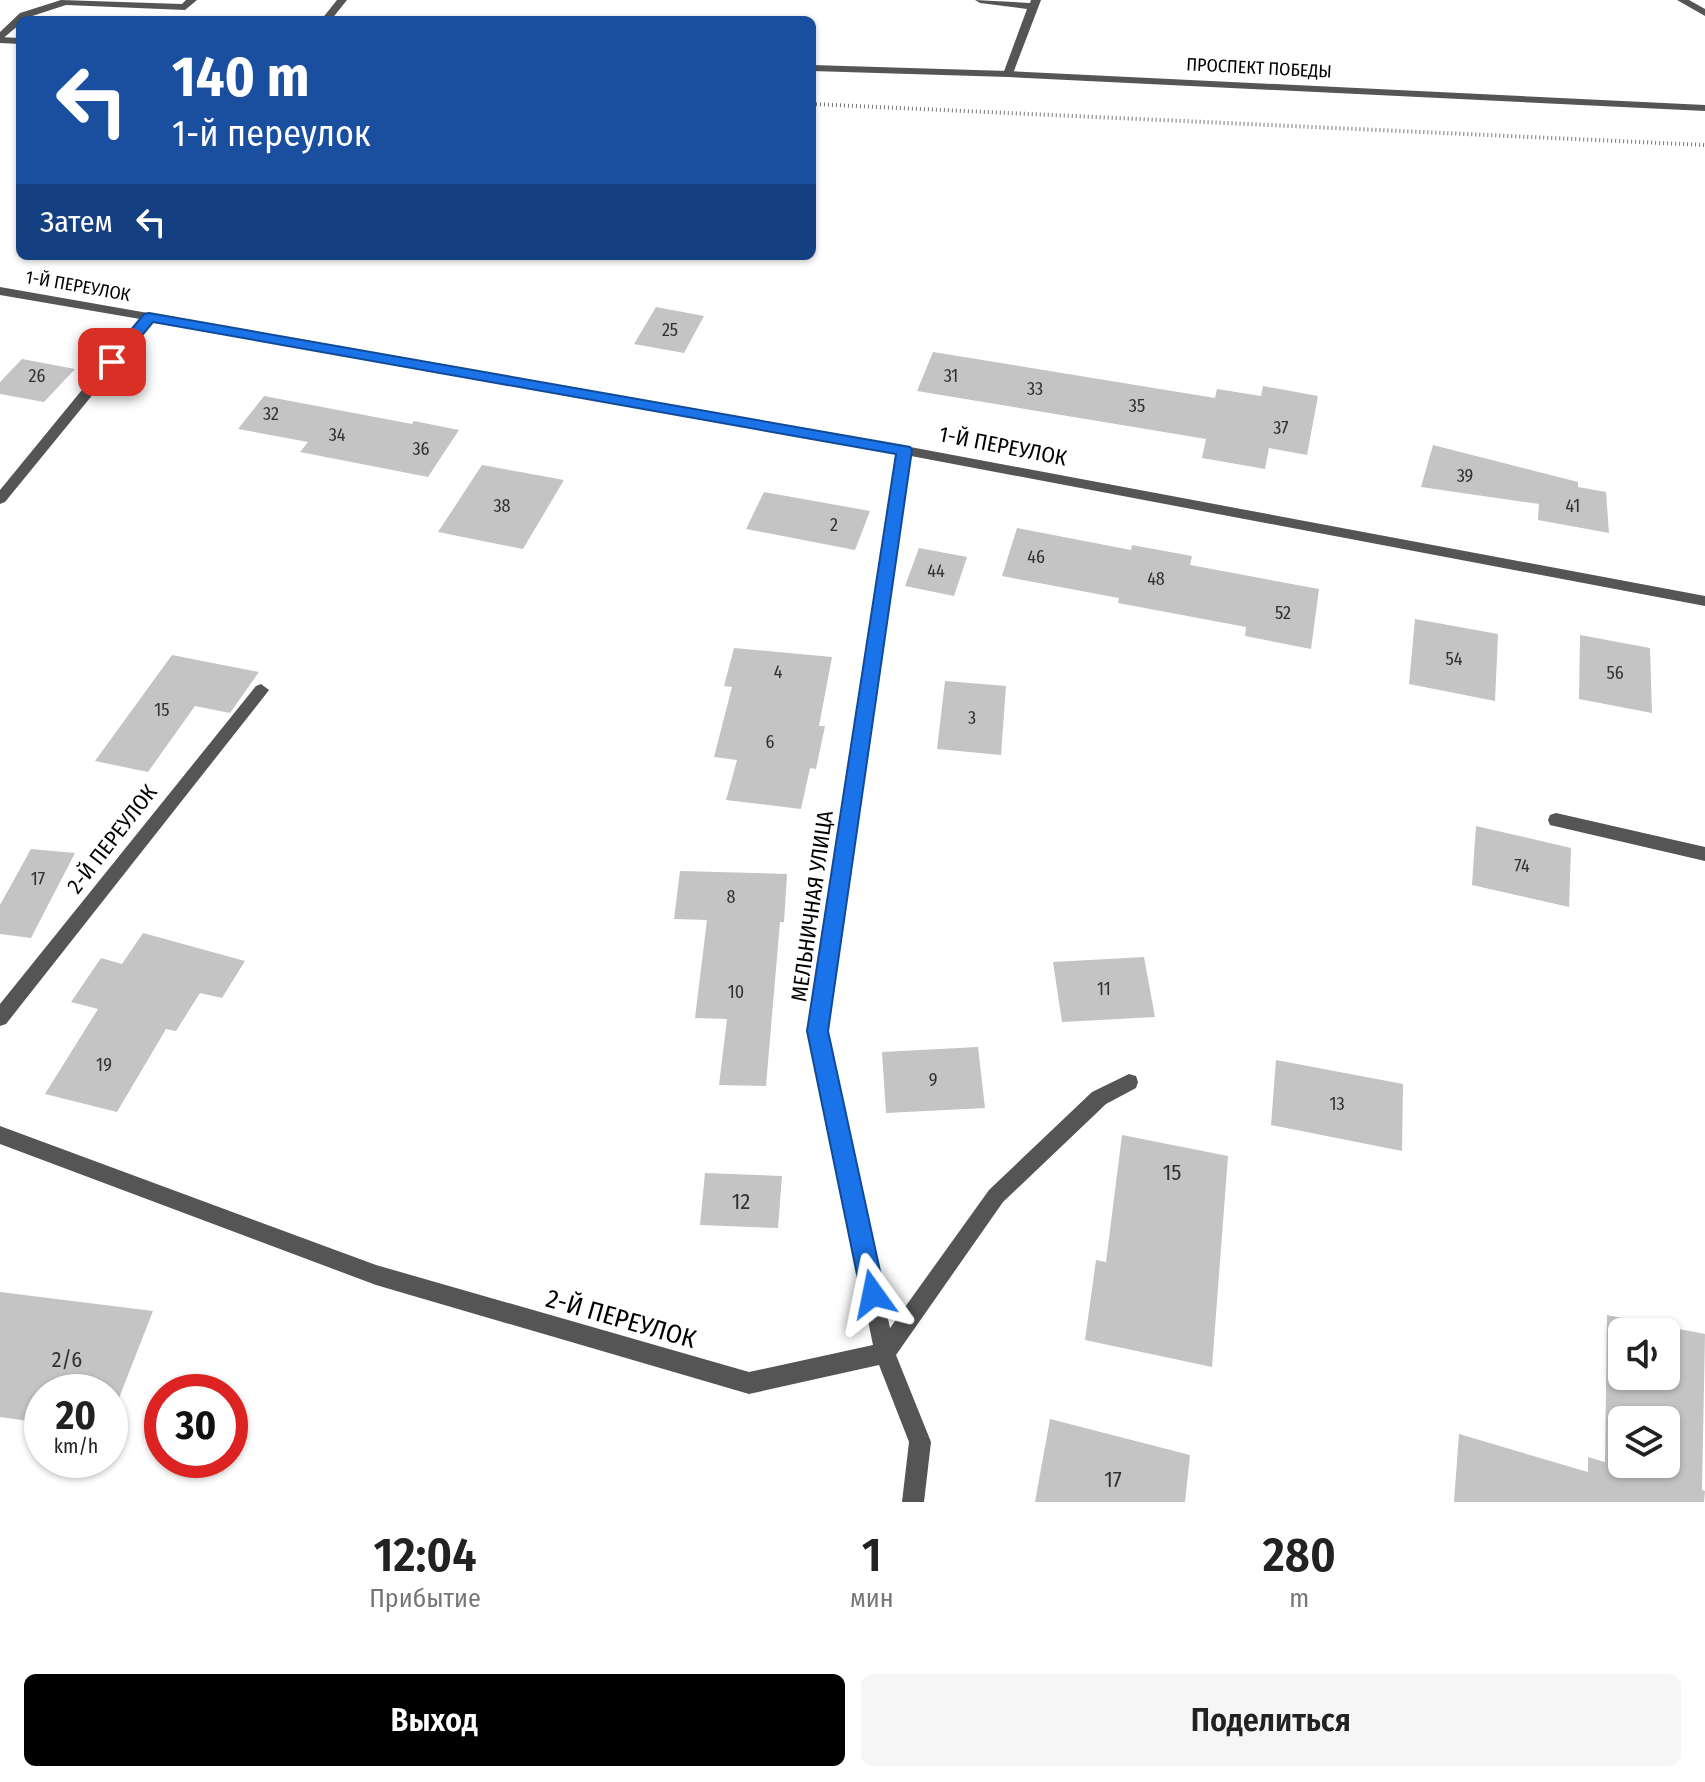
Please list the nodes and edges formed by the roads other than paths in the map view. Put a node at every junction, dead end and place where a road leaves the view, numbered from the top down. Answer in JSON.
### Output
{"nodes":[{"id":1,"x":192,"y":0,"type":"edge"},
{"id":2,"x":342,"y":0,"type":"edge"},
{"id":3,"x":980,"y":0,"type":"edge"},
{"id":4,"x":1682,"y":0,"type":"edge"},
{"id":5,"x":66,"y":1,"type":"edge"},
{"id":6,"x":153,"y":3,"type":"edge"},
{"id":7,"x":1035,"y":4,"type":"edge"},
{"id":8,"x":1701,"y":8,"type":"edge"},
{"id":9,"x":23,"y":16,"type":"edge"},
{"id":10,"x":329,"y":16,"type":"edge"},
{"id":11,"x":16,"y":23,"type":"edge"},
{"id":12,"x":0,"y":39,"type":"edge"},
{"id":13,"x":816,"y":68,"type":"edge"},
{"id":14,"x":1008,"y":74,"type":"junction"},
{"id":15,"x":1705,"y":108,"type":"edge"},
{"id":16,"x":0,"y":291,"type":"edge"},
{"id":17,"x":149,"y":317,"type":"junction"},
{"id":18,"x":905,"y":450,"type":"junction"},
{"id":19,"x":0,"y":499,"type":"edge"},
{"id":20,"x":1705,"y":601,"type":"edge"},
{"id":21,"x":261,"y":690,"type":"dead end"},
{"id":22,"x":1556,"y":820,"type":"dead end"},
{"id":23,"x":1705,"y":854,"type":"edge"},
{"id":24,"x":0,"y":1018,"type":"edge"},
{"id":25,"x":1129,"y":1082,"type":"dead end"},
{"id":26,"x":0,"y":1135,"type":"edge"},
{"id":27,"x":885,"y":1353,"type":"junction"},
{"id":28,"x":913,"y":1502,"type":"edge"}],
"edges":[{"from":1,"to":6,"type":"street"},
{"from":2,"to":10,"type":"street"},
{"from":3,"to":7,"type":"street"},
{"from":4,"to":8,"type":"street"},
{"from":5,"to":6,"type":"street"},
{"from":5,"to":9,"type":"street"},
{"from":7,"to":14,"type":"street"},
{"from":11,"to":12,"type":"street"},
{"from":13,"to":14,"type":"street","name":"ПРОСПЕКТ ПОБЕДЫ"},
{"from":14,"to":15,"type":"street","name":"ПРОСПЕКТ ПОБЕДЫ"},
{"from":16,"to":17,"type":"street","name":"1-Й ПЕРЕУЛОК"},
{"from":17,"to":18,"type":"street","name":"1-Й ПЕРЕУЛОК"},
{"from":17,"to":19,"type":"street","name":"1-Й ПЕРЕУЛОК"},
{"from":18,"to":20,"type":"street","name":"1-Й ПЕРЕУЛОК"},
{"from":18,"to":27,"type":"street","name":"МЕЛЬНИЧНАЯ УЛИЦА"},
{"from":21,"to":24,"type":"street","name":"2-Й ПЕРЕУЛОК"},
{"from":22,"to":23,"type":"street"},
{"from":25,"to":27,"type":"street"},
{"from":26,"to":27,"type":"street","name":"2-Й ПЕРЕУЛОК"},
{"from":27,"to":28,"type":"street","name":"МЕЛЬНИЧНАЯ УЛИЦА"}]}
